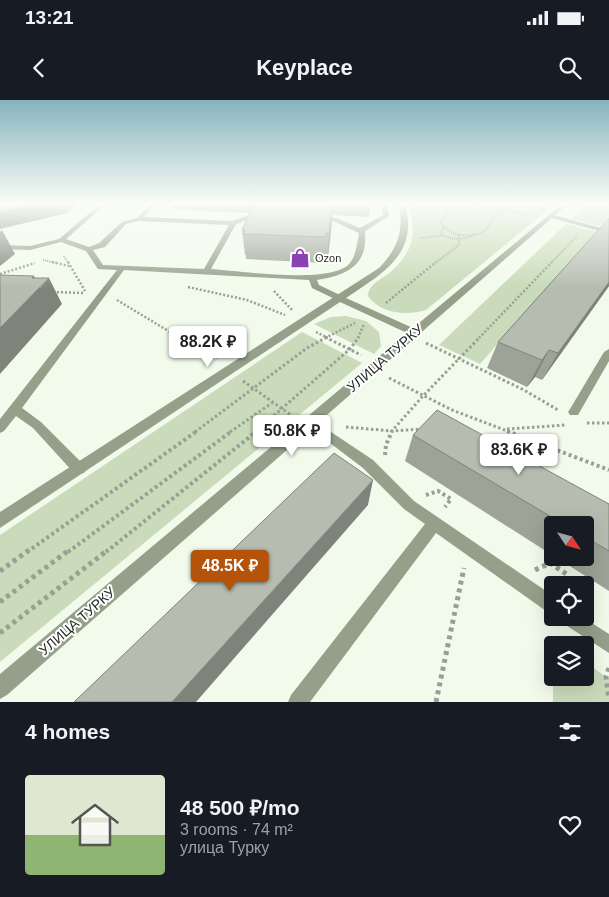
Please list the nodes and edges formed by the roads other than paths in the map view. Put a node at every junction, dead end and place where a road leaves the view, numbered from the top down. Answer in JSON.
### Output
{"nodes":[{"id":1,"x":69,"y":232,"type":"edge"},
{"id":2,"x":115,"y":232,"type":"edge"},
{"id":3,"x":228,"y":232,"type":"edge"},
{"id":4,"x":362,"y":232,"type":"edge"},
{"id":5,"x":405,"y":232,"type":"edge"},
{"id":6,"x":532,"y":232,"type":"edge"},
{"id":7,"x":58,"y":241,"type":"junction"},
{"id":8,"x":0,"y":247,"type":"edge"},
{"id":9,"x":89,"y":249,"type":"junction"},
{"id":10,"x":122,"y":268,"type":"junction"},
{"id":11,"x":206,"y":271,"type":"junction"},
{"id":12,"x":312,"y":278,"type":"junction"},
{"id":13,"x":339,"y":298,"type":"junction"},
{"id":14,"x":414,"y":333,"type":"junction"},
{"id":15,"x":609,"y":352,"type":"edge"},
{"id":16,"x":14,"y":409,"type":"junction"},
{"id":17,"x":569,"y":413,"type":"road end"},
{"id":18,"x":310,"y":422,"type":"junction"},
{"id":19,"x":0,"y":428,"type":"edge"},
{"id":20,"x":78,"y":470,"type":"junction"},
{"id":21,"x":438,"y":518,"type":"junction"},
{"id":22,"x":0,"y":521,"type":"edge"},
{"id":23,"x":544,"y":599,"type":"edge"},
{"id":24,"x":582,"y":626,"type":"edge"},
{"id":25,"x":609,"y":644,"type":"edge"},
{"id":26,"x":0,"y":688,"type":"edge"},
{"id":27,"x":298,"y":702,"type":"edge"}],
"edges":[{"from":1,"to":7,"type":"lane"},
{"from":2,"to":9,"type":"lane"},
{"from":3,"to":11,"type":"lane"},
{"from":4,"to":12,"type":"lane"},
{"from":5,"to":13,"type":"street"},
{"from":6,"to":14,"type":"street","name":"УЛИЦА ТУРКУ"},
{"from":7,"to":8,"type":"lane"},
{"from":7,"to":9,"type":"lane"},
{"from":9,"to":10,"type":"lane"},
{"from":10,"to":11,"type":"lane"},
{"from":10,"to":16,"type":"lane"},
{"from":11,"to":12,"type":"lane"},
{"from":12,"to":13,"type":"lane"},
{"from":13,"to":14,"type":"street"},
{"from":13,"to":20,"type":"street"},
{"from":14,"to":18,"type":"street","name":"УЛИЦА ТУРКУ"},
{"from":15,"to":17,"type":"lane"},
{"from":16,"to":19,"type":"lane"},
{"from":16,"to":20,"type":"lane"},
{"from":18,"to":21,"type":"lane"},
{"from":18,"to":26,"type":"street","name":"УЛИЦА ТУРКУ"},
{"from":20,"to":22,"type":"street"},
{"from":21,"to":23,"type":"lane"},
{"from":21,"to":27,"type":"lane"},
{"from":24,"to":25,"type":"lane"}]}
